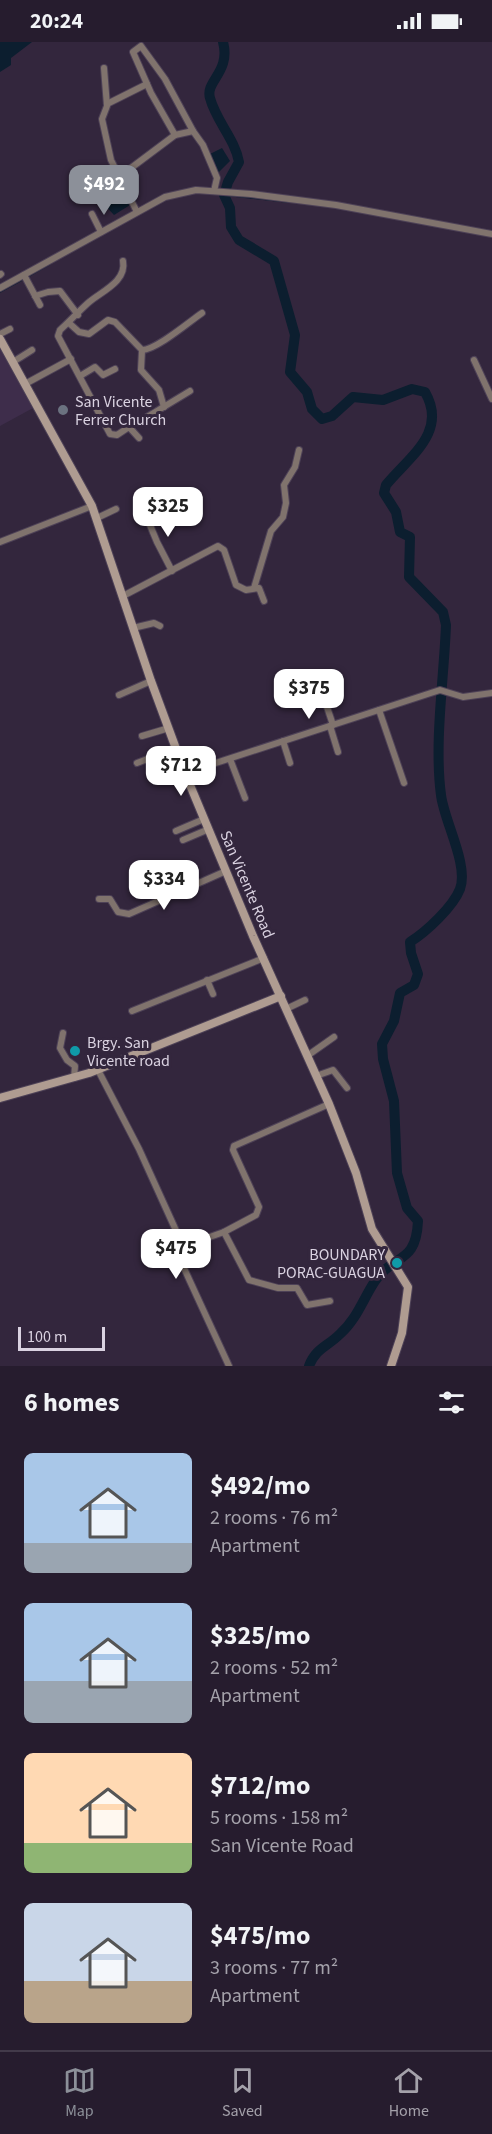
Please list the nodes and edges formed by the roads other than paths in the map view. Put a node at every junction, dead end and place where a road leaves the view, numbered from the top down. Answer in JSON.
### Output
{"nodes":[{"id":1,"x":104,"y":68,"type":"dead end"},
{"id":2,"x":147,"y":84,"type":"junction"},
{"id":3,"x":107,"y":104,"type":"junction"},
{"id":4,"x":193,"y":131,"type":"junction"},
{"id":5,"x":175,"y":135,"type":"junction"},
{"id":6,"x":119,"y":177,"type":"junction"},
{"id":7,"x":218,"y":191,"type":"junction"},
{"id":8,"x":137,"y":212,"type":"junction"},
{"id":9,"x":92,"y":214,"type":"dead end"},
{"id":10,"x":101,"y":232,"type":"junction"},
{"id":11,"x":492,"y":234,"type":"edge"},
{"id":12,"x":123,"y":261,"type":"dead end"},
{"id":13,"x":24,"y":275,"type":"junction"},
{"id":14,"x":0,"y":288,"type":"edge"},
{"id":15,"x":35,"y":296,"type":"junction"},
{"id":16,"x":40,"y":306,"type":"dead end"},
{"id":17,"x":202,"y":313,"type":"dead end"},
{"id":18,"x":78,"y":315,"type":"junction"},
{"id":19,"x":69,"y":324,"type":"junction"},
{"id":20,"x":10,"y":329,"type":"dead end"},
{"id":21,"x":0,"y":336,"type":"edge"},
{"id":22,"x":142,"y":350,"type":"junction"},
{"id":23,"x":32,"y":351,"type":"dead end"},
{"id":24,"x":71,"y":359,"type":"junction"},
{"id":25,"x":474,"y":360,"type":"dead end"},
{"id":26,"x":13,"y":362,"type":"junction"},
{"id":27,"x":115,"y":369,"type":"dead end"},
{"id":28,"x":80,"y":376,"type":"junction"},
{"id":29,"x":25,"y":384,"type":"junction"},
{"id":30,"x":190,"y":391,"type":"dead end"},
{"id":31,"x":492,"y":399,"type":"edge"},
{"id":32,"x":164,"y":407,"type":"junction"},
{"id":33,"x":147,"y":417,"type":"dead end"},
{"id":34,"x":139,"y":438,"type":"dead end"},
{"id":35,"x":299,"y":450,"type":"dead end"},
{"id":36,"x":92,"y":506,"type":"junction"},
{"id":37,"x":117,"y":509,"type":"dead end"},
{"id":38,"x":145,"y":513,"type":"dead end"},
{"id":39,"x":97,"y":518,"type":"junction"},
{"id":40,"x":0,"y":542,"type":"edge"},
{"id":41,"x":172,"y":571,"type":"junction"},
{"id":42,"x":254,"y":588,"type":"junction"},
{"id":43,"x":123,"y":596,"type":"junction"},
{"id":44,"x":264,"y":601,"type":"dead end"},
{"id":45,"x":160,"y":626,"type":"dead end"},
{"id":46,"x":133,"y":628,"type":"junction"},
{"id":47,"x":151,"y":681,"type":"junction"},
{"id":48,"x":492,"y":693,"type":"edge"},
{"id":49,"x":119,"y":695,"type":"dead end"},
{"id":50,"x":327,"y":707,"type":"dead end"},
{"id":51,"x":380,"y":710,"type":"junction"},
{"id":52,"x":332,"y":726,"type":"junction"},
{"id":53,"x":168,"y":728,"type":"junction"},
{"id":54,"x":142,"y":736,"type":"dead end"},
{"id":55,"x":283,"y":741,"type":"junction"},
{"id":56,"x":176,"y":748,"type":"junction"},
{"id":57,"x":338,"y":752,"type":"dead end"},
{"id":58,"x":230,"y":759,"type":"junction"},
{"id":59,"x":137,"y":763,"type":"dead end"},
{"id":60,"x":290,"y":763,"type":"dead end"},
{"id":61,"x":185,"y":773,"type":"junction"},
{"id":62,"x":404,"y":783,"type":"dead end"},
{"id":63,"x":245,"y":798,"type":"dead end"},
{"id":64,"x":204,"y":819,"type":"junction"},
{"id":65,"x":209,"y":829,"type":"junction"},
{"id":66,"x":176,"y":831,"type":"dead end"},
{"id":67,"x":183,"y":840,"type":"dead end"},
{"id":68,"x":226,"y":871,"type":"junction"},
{"id":69,"x":99,"y":899,"type":"dead end"},
{"id":70,"x":264,"y":958,"type":"junction"},
{"id":71,"x":207,"y":980,"type":"junction"},
{"id":72,"x":213,"y":994,"type":"dead end"},
{"id":73,"x":281,"y":996,"type":"junction"},
{"id":74,"x":305,"y":1000,"type":"dead end"},
{"id":75,"x":286,"y":1009,"type":"junction"},
{"id":76,"x":132,"y":1011,"type":"dead end"},
{"id":77,"x":63,"y":1033,"type":"dead end"},
{"id":78,"x":334,"y":1037,"type":"dead end"},
{"id":79,"x":307,"y":1056,"type":"junction"},
{"id":80,"x":98,"y":1070,"type":"junction"},
{"id":81,"x":316,"y":1076,"type":"junction"},
{"id":82,"x":74,"y":1077,"type":"junction"},
{"id":83,"x":347,"y":1088,"type":"dead end"},
{"id":84,"x":0,"y":1098,"type":"edge"},
{"id":85,"x":329,"y":1104,"type":"junction"},
{"id":86,"x":224,"y":1232,"type":"junction"},
{"id":87,"x":183,"y":1246,"type":"junction"},
{"id":88,"x":330,"y":1301,"type":"dead end"},
{"id":89,"x":229,"y":1366,"type":"edge"},
{"id":90,"x":391,"y":1366,"type":"edge"}],
"edges":[{"from":1,"to":3,"type":"street"},
{"from":2,"to":3,"type":"street"},
{"from":2,"to":4,"type":"street"},
{"from":2,"to":5,"type":"street"},
{"from":3,"to":6,"type":"street"},
{"from":4,"to":5,"type":"street"},
{"from":4,"to":7,"type":"street"},
{"from":5,"to":6,"type":"street"},
{"from":6,"to":8,"type":"street"},
{"from":7,"to":8,"type":"street"},
{"from":7,"to":11,"type":"street"},
{"from":8,"to":10,"type":"street"},
{"from":9,"to":10,"type":"street"},
{"from":10,"to":13,"type":"street"},
{"from":12,"to":18,"type":"street"},
{"from":13,"to":14,"type":"street"},
{"from":13,"to":15,"type":"street"},
{"from":15,"to":16,"type":"street"},
{"from":15,"to":18,"type":"street"},
{"from":17,"to":22,"type":"street"},
{"from":18,"to":19,"type":"street"},
{"from":19,"to":22,"type":"street"},
{"from":19,"to":24,"type":"street"},
{"from":20,"to":21,"type":"street"},
{"from":21,"to":26,"type":"street","name":"San Vicente Road"},
{"from":22,"to":32,"type":"street"},
{"from":23,"to":26,"type":"street"},
{"from":24,"to":28,"type":"street"},
{"from":24,"to":29,"type":"street"},
{"from":25,"to":31,"type":"street"},
{"from":26,"to":29,"type":"street","name":"San Vicente Road"},
{"from":27,"to":28,"type":"street"},
{"from":28,"to":34,"type":"street"},
{"from":29,"to":36,"type":"street","name":"San Vicente Road"},
{"from":30,"to":32,"type":"street"},
{"from":32,"to":33,"type":"street"},
{"from":35,"to":42,"type":"street"},
{"from":36,"to":39,"type":"street","name":"San Vicente Road"},
{"from":36,"to":40,"type":"street"},
{"from":37,"to":39,"type":"street"},
{"from":38,"to":41,"type":"street"},
{"from":39,"to":43,"type":"street","name":"San Vicente Road"},
{"from":41,"to":42,"type":"street"},
{"from":41,"to":43,"type":"street"},
{"from":42,"to":44,"type":"street"},
{"from":43,"to":46,"type":"street","name":"San Vicente Road"},
{"from":45,"to":46,"type":"street"},
{"from":46,"to":47,"type":"street","name":"San Vicente Road"},
{"from":47,"to":49,"type":"street"},
{"from":47,"to":53,"type":"street","name":"San Vicente Road"},
{"from":48,"to":51,"type":"street"},
{"from":50,"to":52,"type":"street"},
{"from":51,"to":52,"type":"street"},
{"from":51,"to":62,"type":"street"},
{"from":52,"to":55,"type":"street"},
{"from":52,"to":57,"type":"street"},
{"from":53,"to":54,"type":"street"},
{"from":53,"to":56,"type":"street","name":"San Vicente Road"},
{"from":55,"to":58,"type":"street"},
{"from":55,"to":60,"type":"street"},
{"from":56,"to":59,"type":"street"},
{"from":56,"to":61,"type":"street","name":"San Vicente Road"},
{"from":58,"to":61,"type":"street"},
{"from":58,"to":63,"type":"street"},
{"from":61,"to":64,"type":"street","name":"San Vicente Road"},
{"from":64,"to":65,"type":"street","name":"San Vicente Road"},
{"from":64,"to":66,"type":"street"},
{"from":65,"to":67,"type":"street"},
{"from":65,"to":68,"type":"street","name":"San Vicente Road"},
{"from":68,"to":69,"type":"street"},
{"from":68,"to":70,"type":"street","name":"San Vicente Road"},
{"from":70,"to":71,"type":"street"},
{"from":70,"to":73,"type":"street","name":"San Vicente Road"},
{"from":71,"to":72,"type":"street"},
{"from":71,"to":76,"type":"street"},
{"from":73,"to":75,"type":"street","name":"San Vicente Road"},
{"from":73,"to":80,"type":"street"},
{"from":74,"to":75,"type":"street"},
{"from":75,"to":79,"type":"street","name":"San Vicente Road"},
{"from":77,"to":82,"type":"street"},
{"from":78,"to":79,"type":"street"},
{"from":79,"to":81,"type":"street","name":"San Vicente Road"},
{"from":80,"to":82,"type":"street"},
{"from":80,"to":87,"type":"street"},
{"from":81,"to":83,"type":"street"},
{"from":81,"to":85,"type":"street","name":"San Vicente Road"},
{"from":82,"to":84,"type":"street"},
{"from":85,"to":86,"type":"street"},
{"from":85,"to":90,"type":"street","name":"San Vicente Road"},
{"from":86,"to":87,"type":"street"},
{"from":86,"to":88,"type":"street"},
{"from":87,"to":89,"type":"street"}]}
